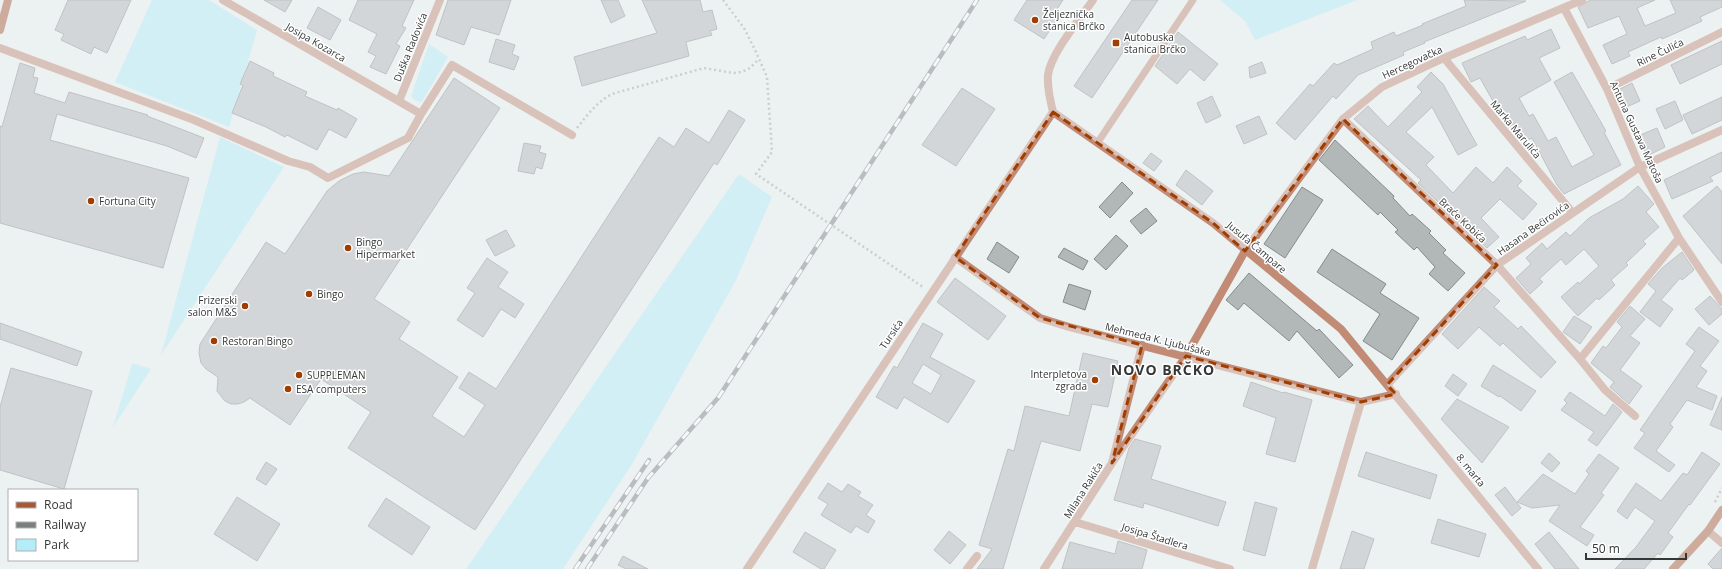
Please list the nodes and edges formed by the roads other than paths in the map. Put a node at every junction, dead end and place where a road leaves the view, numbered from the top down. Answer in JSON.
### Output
{"nodes":[{"id":1,"x":8,"y":0,"type":"edge"},
{"id":2,"x":223,"y":0,"type":"edge"},
{"id":3,"x":440,"y":0,"type":"edge"},
{"id":4,"x":1093,"y":0,"type":"edge"},
{"id":5,"x":1193,"y":0,"type":"edge"},
{"id":6,"x":1582,"y":0,"type":"edge"},
{"id":7,"x":1564,"y":8,"type":"junction"},
{"id":8,"x":0,"y":30,"type":"edge"},
{"id":9,"x":1722,"y":32,"type":"edge"},
{"id":10,"x":0,"y":48,"type":"edge"},
{"id":11,"x":1444,"y":58,"type":"junction"},
{"id":12,"x":1607,"y":89,"type":"junction"},
{"id":13,"x":399,"y":101,"type":"junction"},
{"id":14,"x":1054,"y":112,"type":"junction"},
{"id":15,"x":421,"y":114,"type":"junction"},
{"id":16,"x":1343,"y":119,"type":"junction"},
{"id":17,"x":1722,"y":130,"type":"edge"},
{"id":18,"x":572,"y":135,"type":"road end"},
{"id":19,"x":1098,"y":142,"type":"junction"},
{"id":20,"x":1640,"y":167,"type":"junction"},
{"id":21,"x":1572,"y":212,"type":"junction"},
{"id":22,"x":1679,"y":238,"type":"junction"},
{"id":23,"x":1245,"y":251,"type":"junction"},
{"id":24,"x":955,"y":257,"type":"junction"},
{"id":25,"x":1497,"y":265,"type":"junction"},
{"id":26,"x":1722,"y":302,"type":"edge"},
{"id":27,"x":1142,"y":345,"type":"junction"},
{"id":28,"x":1186,"y":356,"type":"junction"},
{"id":29,"x":1580,"y":359,"type":"junction"},
{"id":30,"x":1387,"y":384,"type":"junction"},
{"id":31,"x":1396,"y":394,"type":"junction"},
{"id":32,"x":1361,"y":402,"type":"junction"},
{"id":33,"x":1635,"y":416,"type":"dead end"},
{"id":34,"x":1112,"y":464,"type":"junction"},
{"id":35,"x":1722,"y":510,"type":"edge"},
{"id":36,"x":1075,"y":522,"type":"junction"},
{"id":37,"x":1708,"y":530,"type":"junction"},
{"id":38,"x":1722,"y":543,"type":"edge"},
{"id":39,"x":977,"y":556,"type":"dead end"},
{"id":40,"x":747,"y":569,"type":"edge"},
{"id":41,"x":967,"y":569,"type":"edge"},
{"id":42,"x":1044,"y":569,"type":"edge"},
{"id":43,"x":1230,"y":569,"type":"edge"},
{"id":44,"x":1312,"y":569,"type":"edge"},
{"id":45,"x":1538,"y":569,"type":"edge"},
{"id":46,"x":1673,"y":569,"type":"edge"}],
"edges":[{"from":1,"to":8,"type":"main road"},
{"from":2,"to":13,"type":"street","name":"Josipa Kozarca"},
{"from":3,"to":13,"type":"street","name":"Duška Radovića"},
{"from":4,"to":14,"type":"street"},
{"from":5,"to":19,"type":"lane"},
{"from":6,"to":7,"type":"street","name":"Hercegovačka"},
{"from":7,"to":11,"type":"street","name":"Hercegovačka"},
{"from":7,"to":12,"type":"street","name":"Antuna Gustava Matoša"},
{"from":9,"to":12,"type":"street","name":"Rine Čulića"},
{"from":10,"to":15,"type":"street"},
{"from":11,"to":16,"type":"street","name":"Hercegovačka"},
{"from":11,"to":21,"type":"street","name":"Marka Marulića"},
{"from":12,"to":20,"type":"street","name":"Antuna Gustava Matoša"},
{"from":13,"to":15,"type":"street","name":"Josipa Kozarca"},
{"from":14,"to":19,"type":"street","name":"Jusufa Čampare"},
{"from":14,"to":24,"type":"street","name":"Tursića"},
{"from":15,"to":18,"type":"street"},
{"from":16,"to":23,"type":"street","name":"Hercegovačka"},
{"from":16,"to":25,"type":"street","name":"Braće Kobića"},
{"from":17,"to":20,"type":"street","name":"Hasana Bećirovića"},
{"from":19,"to":23,"type":"street","name":"Jusufa Čampare"},
{"from":20,"to":21,"type":"street","name":"Hasana Bećirovića"},
{"from":20,"to":22,"type":"street","name":"Antuna Gustava Matoša"},
{"from":21,"to":25,"type":"street","name":"Hasana Bećirovića"},
{"from":22,"to":26,"type":"street","name":"Antuna Gustava Matoša"},
{"from":22,"to":29,"type":"street"},
{"from":23,"to":28,"type":"street","name":"Hercegovačka"},
{"from":23,"to":30,"type":"street","name":"Jusufa Čampare"},
{"from":24,"to":27,"type":"street","name":"Mehmeda K. Ljubušaka"},
{"from":24,"to":40,"type":"street","name":"Tursića"},
{"from":25,"to":29,"type":"street","name":"Braće Kobića"},
{"from":25,"to":30,"type":"street","name":"Hasana Bećirovića"},
{"from":27,"to":28,"type":"street","name":"Mehmeda K. Ljubušaka"},
{"from":27,"to":34,"type":"street","name":"Milana Rakiča"},
{"from":28,"to":32,"type":"street","name":"Mehmeda K. Ljubušaka"},
{"from":28,"to":34,"type":"street","name":"Hercegovačka"},
{"from":29,"to":33,"type":"street","name":"Braće Kobića"},
{"from":30,"to":31,"type":"street","name":"8. marta"},
{"from":31,"to":32,"type":"street","name":"Mehmeda K. Ljubušaka"},
{"from":31,"to":45,"type":"street","name":"8. marta"},
{"from":32,"to":44,"type":"street"},
{"from":34,"to":36,"type":"street","name":"Milana Rakiča"},
{"from":35,"to":37,"type":"main road"},
{"from":36,"to":42,"type":"street","name":"Milana Rakiča"},
{"from":36,"to":43,"type":"street","name":"Josipa Štadlera"},
{"from":37,"to":38,"type":"street"},
{"from":37,"to":46,"type":"main road"},
{"from":39,"to":41,"type":"street"}]}
